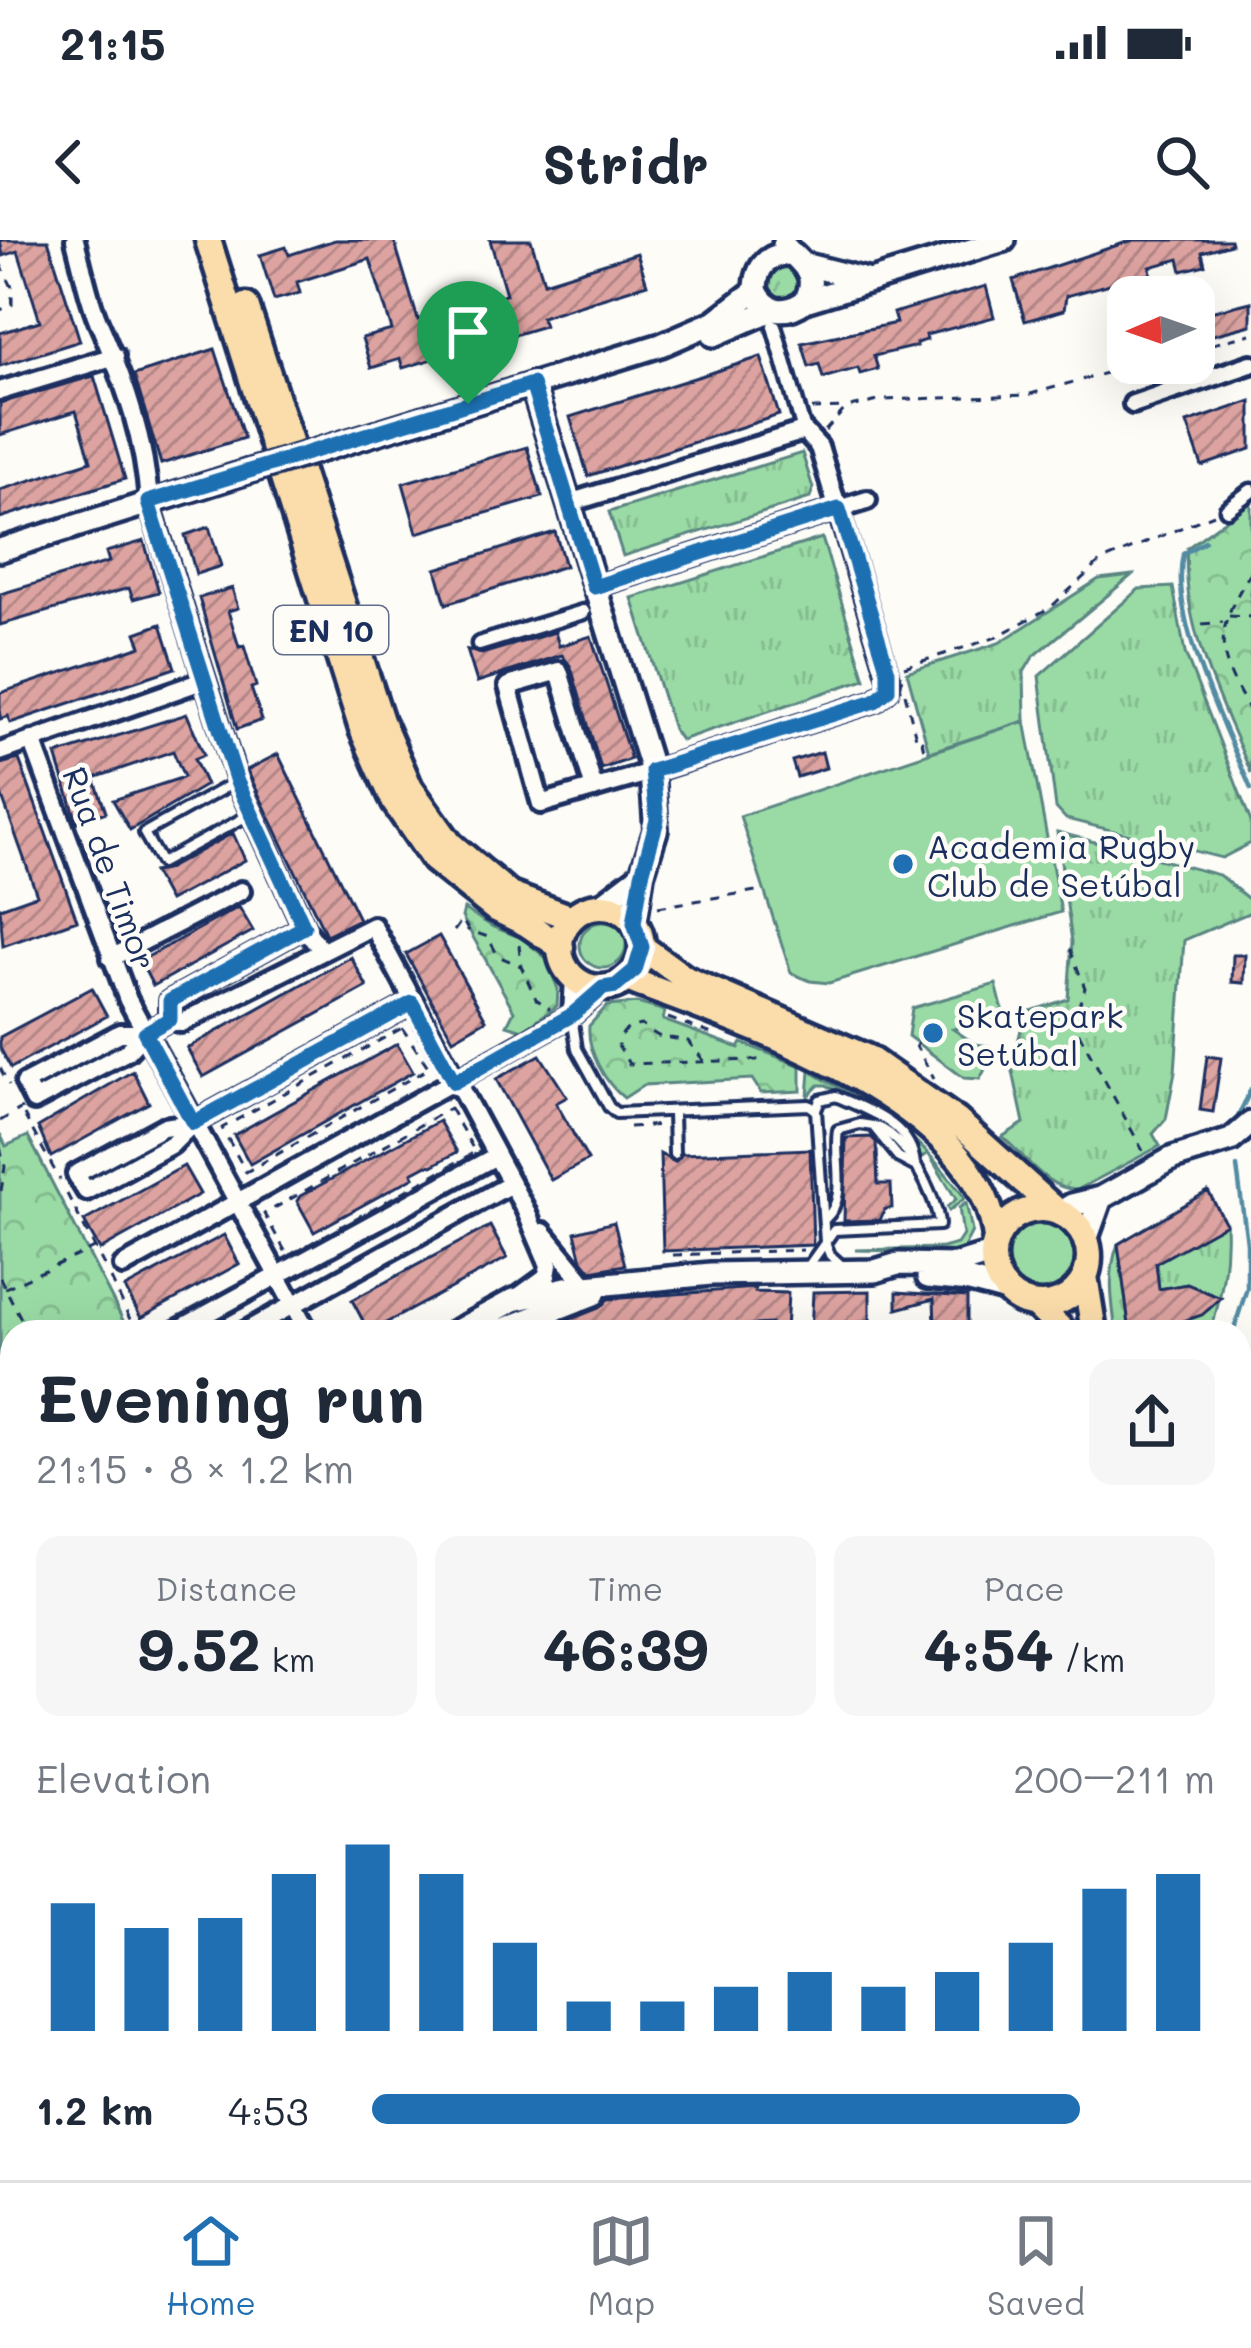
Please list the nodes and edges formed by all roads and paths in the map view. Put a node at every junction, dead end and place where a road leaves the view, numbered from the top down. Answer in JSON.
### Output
{"nodes":[{"id":1,"x":74,"y":240,"type":"edge"},
{"id":2,"x":208,"y":240,"type":"edge"},
{"id":3,"x":225,"y":240,"type":"edge"},
{"id":4,"x":1002,"y":240,"type":"edge"},
{"id":5,"x":765,"y":251,"type":"edge"},
{"id":6,"x":793,"y":253,"type":"edge"},
{"id":7,"x":0,"y":263,"type":"edge"},
{"id":8,"x":871,"y":281,"type":"junction"},
{"id":9,"x":756,"y":290,"type":"junction"},
{"id":10,"x":806,"y":301,"type":"junction"},
{"id":11,"x":0,"y":310,"type":"edge"},
{"id":12,"x":774,"y":317,"type":"junction"},
{"id":13,"x":1251,"y":334,"type":"edge"},
{"id":14,"x":1215,"y":343,"type":"edge"},
{"id":15,"x":661,"y":345,"type":"junction"},
{"id":16,"x":115,"y":356,"type":"junction"},
{"id":17,"x":1251,"y":364,"type":"edge"},
{"id":18,"x":1107,"y":373,"type":"edge"},
{"id":19,"x":532,"y":384,"type":"junction"},
{"id":20,"x":0,"y":391,"type":"edge"},
{"id":21,"x":1133,"y":404,"type":"dead end"},
{"id":22,"x":797,"y":406,"type":"junction"},
{"id":23,"x":846,"y":408,"type":"junction"},
{"id":24,"x":810,"y":436,"type":"junction"},
{"id":25,"x":1251,"y":491,"type":"edge"},
{"id":26,"x":867,"y":500,"type":"dead end"},
{"id":27,"x":148,"y":502,"type":"junction"},
{"id":28,"x":569,"y":503,"type":"junction"},
{"id":29,"x":839,"y":509,"type":"junction"},
{"id":30,"x":1227,"y":509,"type":"joint"},
{"id":31,"x":0,"y":550,"type":"edge"},
{"id":32,"x":1251,"y":572,"type":"edge"},
{"id":33,"x":594,"y":587,"type":"junction"},
{"id":34,"x":583,"y":612,"type":"dead end"},
{"id":35,"x":1251,"y":617,"type":"edge"},
{"id":36,"x":1224,"y":619,"type":"junction"},
{"id":37,"x":1202,"y":624,"type":"dead end"},
{"id":38,"x":479,"y":644,"type":"dead end"},
{"id":39,"x":898,"y":669,"type":"dead end"},
{"id":40,"x":205,"y":680,"type":"junction"},
{"id":41,"x":901,"y":680,"type":"dead end"},
{"id":42,"x":1251,"y":712,"type":"edge"},
{"id":43,"x":32,"y":740,"type":"junction"},
{"id":44,"x":0,"y":752,"type":"edge"},
{"id":45,"x":925,"y":754,"type":"dead end"},
{"id":46,"x":652,"y":771,"type":"junction"},
{"id":47,"x":237,"y":782,"type":"junction"},
{"id":48,"x":594,"y":789,"type":"junction"},
{"id":49,"x":250,"y":814,"type":"junction"},
{"id":50,"x":642,"y":874,"type":"junction"},
{"id":51,"x":762,"y":890,"type":"dead end"},
{"id":52,"x":241,"y":891,"type":"dead end"},
{"id":53,"x":600,"y":906,"type":"junction"},
{"id":54,"x":656,"y":908,"type":"dead end"},
{"id":55,"x":572,"y":919,"type":"junction"},
{"id":56,"x":304,"y":927,"type":"junction"},
{"id":57,"x":454,"y":931,"type":"dead end"},
{"id":58,"x":520,"y":935,"type":"dead end"},
{"id":59,"x":638,"y":935,"type":"junction"},
{"id":60,"x":561,"y":947,"type":"junction"},
{"id":61,"x":1070,"y":949,"type":"dead end"},
{"id":62,"x":321,"y":950,"type":"junction"},
{"id":63,"x":111,"y":958,"type":"junction"},
{"id":64,"x":521,"y":966,"type":"junction"},
{"id":65,"x":574,"y":978,"type":"junction"},
{"id":66,"x":615,"y":983,"type":"junction"},
{"id":67,"x":412,"y":1003,"type":"junction"},
{"id":68,"x":670,"y":1011,"type":"dead end"},
{"id":69,"x":565,"y":1013,"type":"junction"},
{"id":70,"x":170,"y":1019,"type":"junction"},
{"id":71,"x":145,"y":1033,"type":"junction"},
{"id":72,"x":734,"y":1042,"type":"dead end"},
{"id":73,"x":918,"y":1043,"type":"dead end"},
{"id":74,"x":756,"y":1051,"type":"dead end"},
{"id":75,"x":704,"y":1061,"type":"junction"},
{"id":76,"x":0,"y":1068,"type":"edge"},
{"id":77,"x":454,"y":1082,"type":"junction"},
{"id":78,"x":935,"y":1086,"type":"dead end"},
{"id":79,"x":10,"y":1088,"type":"dead end"},
{"id":80,"x":816,"y":1110,"type":"junction"},
{"id":81,"x":673,"y":1112,"type":"junction"},
{"id":82,"x":0,"y":1121,"type":"edge"},
{"id":83,"x":193,"y":1123,"type":"junction"},
{"id":84,"x":1251,"y":1123,"type":"edge"},
{"id":85,"x":674,"y":1125,"type":"junction"},
{"id":86,"x":629,"y":1127,"type":"dead end"},
{"id":87,"x":874,"y":1127,"type":"junction"},
{"id":88,"x":0,"y":1147,"type":"edge"},
{"id":89,"x":674,"y":1154,"type":"dead end"},
{"id":90,"x":496,"y":1156,"type":"junction"},
{"id":91,"x":915,"y":1167,"type":"junction"},
{"id":92,"x":1152,"y":1168,"type":"junction"},
{"id":93,"x":246,"y":1172,"type":"joint"},
{"id":94,"x":511,"y":1184,"type":"junction"},
{"id":95,"x":878,"y":1184,"type":"dead end"},
{"id":96,"x":0,"y":1197,"type":"edge"},
{"id":97,"x":1101,"y":1198,"type":"junction"},
{"id":98,"x":237,"y":1205,"type":"junction"},
{"id":99,"x":273,"y":1208,"type":"joint"},
{"id":100,"x":525,"y":1209,"type":"junction"},
{"id":101,"x":395,"y":1211,"type":"junction"},
{"id":102,"x":1059,"y":1213,"type":"junction"},
{"id":103,"x":824,"y":1220,"type":"junction"},
{"id":104,"x":410,"y":1240,"type":"junction"},
{"id":105,"x":1085,"y":1243,"type":"junction"},
{"id":106,"x":995,"y":1246,"type":"junction"},
{"id":107,"x":96,"y":1247,"type":"junction"},
{"id":108,"x":822,"y":1247,"type":"junction"},
{"id":109,"x":673,"y":1255,"type":"dead end"},
{"id":110,"x":123,"y":1266,"type":"dead end"},
{"id":111,"x":863,"y":1271,"type":"junction"},
{"id":112,"x":801,"y":1272,"type":"junction"},
{"id":113,"x":277,"y":1275,"type":"junction"},
{"id":114,"x":1085,"y":1276,"type":"junction"},
{"id":115,"x":0,"y":1278,"type":"edge"},
{"id":116,"x":623,"y":1284,"type":"junction"},
{"id":117,"x":588,"y":1287,"type":"junction"},
{"id":118,"x":5,"y":1288,"type":"junction"},
{"id":119,"x":1009,"y":1291,"type":"junction"},
{"id":120,"x":514,"y":1300,"type":"junction"},
{"id":121,"x":292,"y":1304,"type":"junction"},
{"id":122,"x":1037,"y":1306,"type":"junction"},
{"id":123,"x":22,"y":1320,"type":"edge"},
{"id":124,"x":130,"y":1320,"type":"edge"},
{"id":125,"x":196,"y":1320,"type":"edge"},
{"id":126,"x":265,"y":1320,"type":"edge"},
{"id":127,"x":301,"y":1320,"type":"edge"},
{"id":128,"x":477,"y":1320,"type":"edge"},
{"id":129,"x":521,"y":1320,"type":"edge"},
{"id":130,"x":1052,"y":1320,"type":"edge"},
{"id":131,"x":1092,"y":1320,"type":"edge"}],
"edges":[{"from":1,"to":16,"type":"street"},
{"from":2,"to":60,"type":"main road","number":"EN 10"},
{"from":3,"to":55,"type":"main road","number":"EN 10"},
{"from":4,"to":8,"type":"street"},
{"from":5,"to":6,"type":"street"},
{"from":5,"to":9,"type":"street"},
{"from":6,"to":8,"type":"street"},
{"from":6,"to":10,"type":"street"},
{"from":7,"to":11,"type":"path"},
{"from":8,"to":10,"type":"street"},
{"from":9,"to":12,"type":"street"},
{"from":9,"to":15,"type":"street"},
{"from":10,"to":12,"type":"street"},
{"from":12,"to":15,"type":"street"},
{"from":12,"to":22,"type":"street"},
{"from":13,"to":14,"type":"path"},
{"from":15,"to":19,"type":"street"},
{"from":16,"to":20,"type":"street"},
{"from":16,"to":27,"type":"street"},
{"from":17,"to":21,"type":"street"},
{"from":18,"to":23,"type":"path"},
{"from":19,"to":27,"type":"street","bridge":true},
{"from":19,"to":28,"type":"street"},
{"from":22,"to":23,"type":"path"},
{"from":22,"to":24,"type":"street"},
{"from":23,"to":24,"type":"path"},
{"from":24,"to":28,"type":"street"},
{"from":24,"to":29,"type":"street"},
{"from":25,"to":30,"type":"street"},
{"from":26,"to":29,"type":"street"},
{"from":27,"to":31,"type":"street"},
{"from":27,"to":40,"type":"street"},
{"from":28,"to":33,"type":"street"},
{"from":29,"to":33,"type":"street"},
{"from":29,"to":46,"type":"street"},
{"from":30,"to":39,"type":"path"},
{"from":32,"to":36,"type":"path"},
{"from":33,"to":46,"type":"street"},
{"from":34,"to":38,"type":"street"},
{"from":35,"to":36,"type":"path"},
{"from":36,"to":37,"type":"path"},
{"from":36,"to":42,"type":"path"},
{"from":40,"to":43,"type":"street"},
{"from":40,"to":47,"type":"street"},
{"from":41,"to":45,"type":"path"},
{"from":43,"to":44,"type":"street"},
{"from":43,"to":63,"type":"street","name":"Rua de Timor"},
{"from":46,"to":48,"type":"street"},
{"from":46,"to":50,"type":"street"},
{"from":47,"to":49,"type":"street"},
{"from":47,"to":49,"type":"lane"},
{"from":48,"to":48,"type":"street"},
{"from":49,"to":56,"type":"street"},
{"from":50,"to":53,"type":"street"},
{"from":50,"to":59,"type":"street"},
{"from":51,"to":54,"type":"path"},
{"from":52,"to":63,"type":"street"},
{"from":53,"to":55,"type":"main road"},
{"from":53,"to":59,"type":"main road"},
{"from":55,"to":60,"type":"main road"},
{"from":56,"to":62,"type":"street"},
{"from":56,"to":70,"type":"street"},
{"from":57,"to":64,"type":"path"},
{"from":58,"to":64,"type":"path"},
{"from":59,"to":66,"type":"main road"},
{"from":59,"to":102,"type":"main road"},
{"from":60,"to":65,"type":"main road"},
{"from":61,"to":92,"type":"path"},
{"from":62,"to":67,"type":"street"},
{"from":62,"to":70,"type":"street"},
{"from":63,"to":71,"type":"street","name":"Rua de Timor"},
{"from":64,"to":69,"type":"path"},
{"from":65,"to":66,"type":"main road"},
{"from":65,"to":69,"type":"street"},
{"from":66,"to":69,"type":"street"},
{"from":66,"to":106,"type":"main road"},
{"from":67,"to":77,"type":"street"},
{"from":67,"to":83,"type":"street"},
{"from":68,"to":72,"type":"path"},
{"from":69,"to":77,"type":"street"},
{"from":69,"to":81,"type":"lane"},
{"from":70,"to":71,"type":"street"},
{"from":71,"to":71,"type":"street"},
{"from":71,"to":83,"type":"street","name":"Rua de Timor"},
{"from":73,"to":78,"type":"path"},
{"from":74,"to":75,"type":"path"},
{"from":75,"to":75,"type":"path"},
{"from":76,"to":79,"type":"path"},
{"from":77,"to":90,"type":"street"},
{"from":77,"to":98,"type":"street"},
{"from":80,"to":81,"type":"lane"},
{"from":80,"to":91,"type":"lane"},
{"from":80,"to":103,"type":"lane"},
{"from":81,"to":85,"type":"lane"},
{"from":82,"to":107,"type":"path"},
{"from":83,"to":83,"type":"street"},
{"from":83,"to":98,"type":"street","name":"Rua de Timor"},
{"from":84,"to":92,"type":"street"},
{"from":85,"to":86,"type":"path"},
{"from":85,"to":89,"type":"lane"},
{"from":87,"to":91,"type":"lane"},
{"from":87,"to":95,"type":"path"},
{"from":87,"to":103,"type":"lane"},
{"from":88,"to":96,"type":"path"},
{"from":90,"to":94,"type":"street"},
{"from":90,"to":101,"type":"street"},
{"from":91,"to":108,"type":"lane"},
{"from":92,"to":97,"type":"street"},
{"from":93,"to":93,"type":"path"},
{"from":94,"to":100,"type":"street"},
{"from":94,"to":104,"type":"street"},
{"from":97,"to":102,"type":"street"},
{"from":97,"to":105,"type":"street"},
{"from":98,"to":110,"type":"street"},
{"from":98,"to":113,"type":"street","name":"Rua de Timor"},
{"from":99,"to":99,"type":"path"},
{"from":100,"to":117,"type":"street"},
{"from":100,"to":120,"type":"street"},
{"from":101,"to":104,"type":"street"},
{"from":101,"to":113,"type":"street"},
{"from":102,"to":105,"type":"main road"},
{"from":102,"to":106,"type":"main road"},
{"from":103,"to":108,"type":"lane"},
{"from":104,"to":121,"type":"street"},
{"from":105,"to":114,"type":"main road"},
{"from":106,"to":111,"type":"street"},
{"from":106,"to":119,"type":"main road"},
{"from":107,"to":118,"type":"path"},
{"from":107,"to":124,"type":"path"},
{"from":108,"to":109,"type":"path"},
{"from":108,"to":111,"type":"lane"},
{"from":108,"to":112,"type":"lane"},
{"from":111,"to":112,"type":"street"},
{"from":111,"to":119,"type":"street"},
{"from":112,"to":116,"type":"street"},
{"from":113,"to":121,"type":"street","name":"Rua de Timor"},
{"from":113,"to":125,"type":"street"},
{"from":114,"to":122,"type":"main road"},
{"from":114,"to":131,"type":"main road"},
{"from":115,"to":118,"type":"path"},
{"from":116,"to":117,"type":"street"},
{"from":116,"to":129,"type":"street"},
{"from":117,"to":120,"type":"street"},
{"from":118,"to":123,"type":"path"},
{"from":119,"to":122,"type":"main road"},
{"from":120,"to":128,"type":"street"},
{"from":121,"to":126,"type":"street"},
{"from":121,"to":127,"type":"street","name":"Rua de Timor"},
{"from":122,"to":130,"type":"main road"}]}
